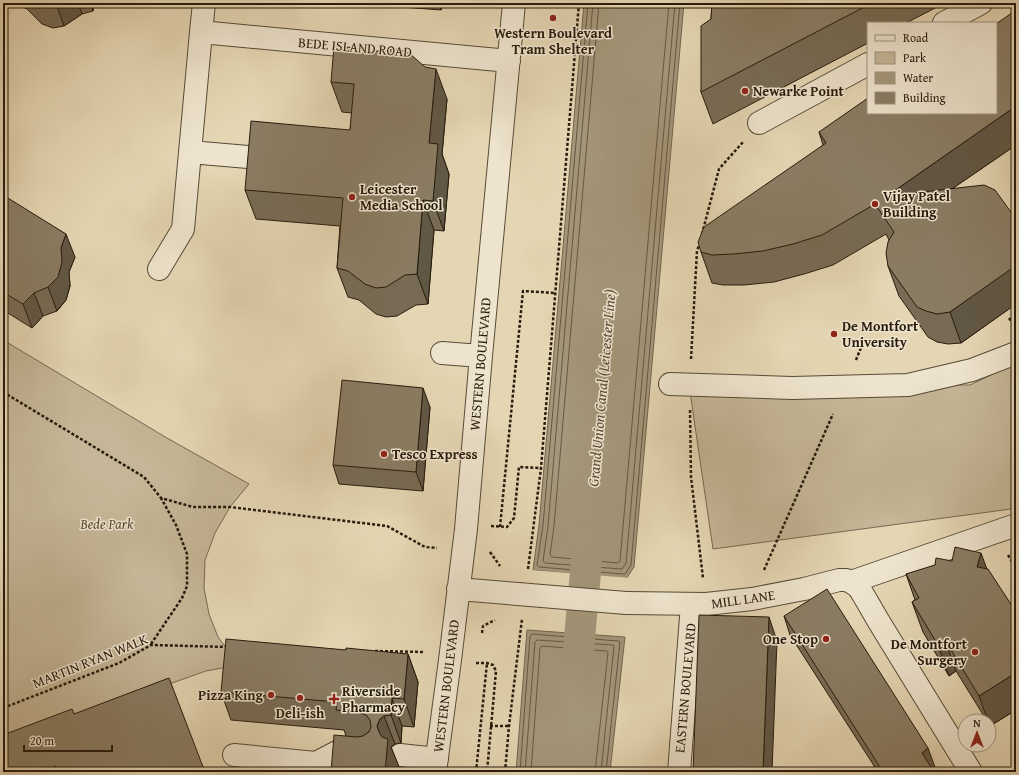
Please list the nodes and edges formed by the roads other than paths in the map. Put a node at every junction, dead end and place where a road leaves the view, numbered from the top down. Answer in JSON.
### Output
{"nodes":[{"id":1,"x":204,"y":3,"type":"edge"},
{"id":2,"x":514,"y":3,"type":"edge"},
{"id":3,"x":981,"y":3,"type":"edge"},
{"id":4,"x":946,"y":22,"type":"edge"},
{"id":5,"x":202,"y":32,"type":"junction"},
{"id":6,"x":510,"y":61,"type":"junction"},
{"id":7,"x":867,"y":65,"type":"edge"},
{"id":8,"x":759,"y":123,"type":"road end"},
{"id":9,"x":248,"y":157,"type":"edge"},
{"id":10,"x":189,"y":162,"type":"junction"},
{"id":11,"x":159,"y":269,"type":"dead end"},
{"id":12,"x":442,"y":353,"type":"dead end"},
{"id":13,"x":1016,"y":353,"type":"edge"},
{"id":14,"x":481,"y":356,"type":"junction"},
{"id":15,"x":680,"y":384,"type":"road end"},
{"id":16,"x":1016,"y":524,"type":"edge"},
{"id":17,"x":851,"y":582,"type":"junction"},
{"id":18,"x":458,"y":590,"type":"junction"},
{"id":19,"x":699,"y":604,"type":"junction"},
{"id":20,"x":369,"y":753,"type":"edge"},
{"id":21,"x":234,"y":755,"type":"dead end"},
{"id":22,"x":400,"y":755,"type":"dead end"},
{"id":23,"x":436,"y":765,"type":"edge"},
{"id":24,"x":282,"y":766,"type":"edge"},
{"id":25,"x":679,"y":772,"type":"edge"},
{"id":26,"x":971,"y":772,"type":"edge"}],
"edges":[{"from":1,"to":5,"type":"street"},
{"from":2,"to":6,"type":"street","name":"WESTERN BOULEVARD"},
{"from":3,"to":4,"type":"street"},
{"from":5,"to":6,"type":"street","name":"BEDE ISLAND ROAD"},
{"from":5,"to":10,"type":"street"},
{"from":6,"to":14,"type":"street","name":"WESTERN BOULEVARD"},
{"from":7,"to":8,"type":"street"},
{"from":9,"to":10,"type":"street"},
{"from":10,"to":11,"type":"street"},
{"from":12,"to":14,"type":"street"},
{"from":13,"to":15,"type":"street"},
{"from":14,"to":18,"type":"street","name":"WESTERN BOULEVARD"},
{"from":16,"to":17,"type":"street","name":"MILL LANE"},
{"from":17,"to":19,"type":"street","name":"MILL LANE"},
{"from":17,"to":26,"type":"street"},
{"from":18,"to":19,"type":"street","name":"MILL LANE","bridge":true},
{"from":18,"to":23,"type":"street","name":"WESTERN BOULEVARD"},
{"from":19,"to":25,"type":"street","name":"EASTERN BOULEVARD"},
{"from":20,"to":24,"type":"street"},
{"from":21,"to":24,"type":"street"},
{"from":22,"to":23,"type":"street"}]}
